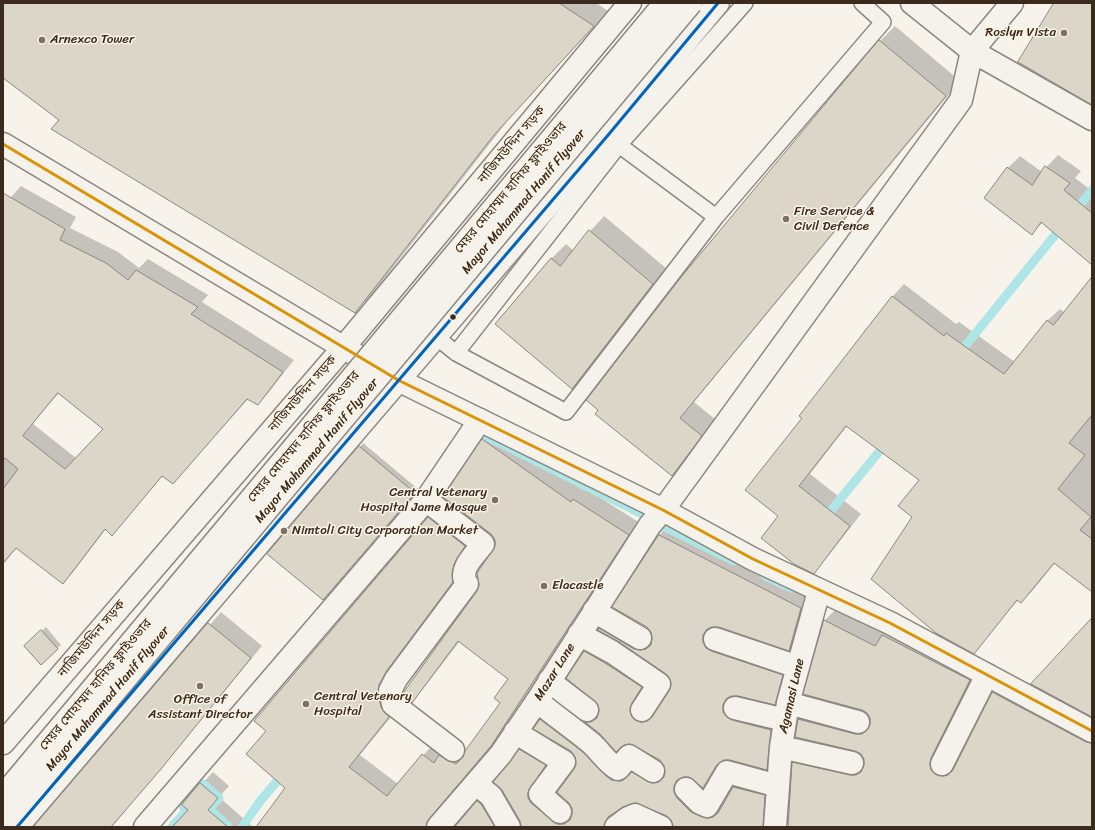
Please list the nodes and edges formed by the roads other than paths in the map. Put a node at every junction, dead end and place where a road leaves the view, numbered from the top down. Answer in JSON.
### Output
{"nodes":[{"id":1,"x":630,"y":3,"type":"edge"},
{"id":2,"x":665,"y":3,"type":"edge"},
{"id":3,"x":691,"y":3,"type":"edge"},
{"id":4,"x":718,"y":3,"type":"edge"},
{"id":5,"x":745,"y":3,"type":"edge"},
{"id":6,"x":862,"y":3,"type":"edge"},
{"id":7,"x":912,"y":3,"type":"edge"},
{"id":8,"x":1012,"y":3,"type":"edge"},
{"id":9,"x":972,"y":51,"type":"junction"},
{"id":10,"x":1092,"y":119,"type":"edge"},
{"id":11,"x":614,"y":139,"type":"junction"},
{"id":12,"x":3,"y":144,"type":"edge"},
{"id":13,"x":716,"y":217,"type":"junction"},
{"id":14,"x":435,"y":336,"type":"junction"},
{"id":15,"x":343,"y":348,"type":"junction"},
{"id":16,"x":456,"y":353,"type":"junction"},
{"id":17,"x":398,"y":380,"type":"junction"},
{"id":18,"x":480,"y":420,"type":"junction"},
{"id":19,"x":426,"y":500,"type":"junction"},
{"id":20,"x":663,"y":510,"type":"junction"},
{"id":21,"x":819,"y":591,"type":"junction"},
{"id":22,"x":594,"y":611,"type":"junction"},
{"id":23,"x":579,"y":634,"type":"junction"},
{"id":24,"x":640,"y":638,"type":"dead end"},
{"id":25,"x":715,"y":639,"type":"dead end"},
{"id":26,"x":798,"y":667,"type":"junction"},
{"id":27,"x":987,"y":675,"type":"junction"},
{"id":28,"x":549,"y":681,"type":"junction"},
{"id":29,"x":537,"y":701,"type":"junction"},
{"id":30,"x":735,"y":708,"type":"dead end"},
{"id":31,"x":587,"y":710,"type":"dead end"},
{"id":32,"x":642,"y":710,"type":"dead end"},
{"id":33,"x":786,"y":712,"type":"junction"},
{"id":34,"x":858,"y":722,"type":"dead end"},
{"id":35,"x":1092,"y":731,"type":"edge"},
{"id":36,"x":515,"y":732,"type":"junction"},
{"id":37,"x":3,"y":743,"type":"edge"},
{"id":38,"x":781,"y":747,"type":"junction"},
{"id":39,"x":453,"y":750,"type":"dead end"},
{"id":40,"x":852,"y":763,"type":"dead end"},
{"id":41,"x":942,"y":764,"type":"dead end"},
{"id":42,"x":653,"y":771,"type":"dead end"},
{"id":43,"x":476,"y":784,"type":"junction"},
{"id":44,"x":778,"y":786,"type":"junction"},
{"id":45,"x":686,"y":789,"type":"dead end"},
{"id":46,"x":3,"y":796,"type":"edge"},
{"id":47,"x":560,"y":812,"type":"dead end"},
{"id":48,"x":3,"y":825,"type":"edge"},
{"id":49,"x":17,"y":827,"type":"edge"},
{"id":50,"x":144,"y":827,"type":"edge"},
{"id":51,"x":438,"y":827,"type":"edge"},
{"id":52,"x":509,"y":827,"type":"edge"},
{"id":53,"x":616,"y":827,"type":"edge"},
{"id":54,"x":661,"y":827,"type":"edge"},
{"id":55,"x":775,"y":827,"type":"edge"}],
"edges":[{"from":1,"to":15,"type":"main road","name":"নাজিমউদ্দিন সড়ক"},
{"from":2,"to":46,"type":"main road","name":"মেয়র মোহাম্মদ হানিফ ফ্লাইওভার","bridge":true},
{"from":3,"to":48,"type":"main road","name":"Mayor Mohammad Hanif Flyover","bridge":true},
{"from":4,"to":11,"type":"main road"},
{"from":5,"to":11,"type":"lane"},
{"from":6,"to":13,"type":"lane"},
{"from":7,"to":9,"type":"main road"},
{"from":8,"to":9,"type":"main road"},
{"from":9,"to":10,"type":"main road"},
{"from":9,"to":20,"type":"main road","name":"Mazar Lane"},
{"from":11,"to":13,"type":"lane"},
{"from":11,"to":14,"type":"main road"},
{"from":11,"to":16,"type":"lane"},
{"from":12,"to":15,"type":"main road"},
{"from":13,"to":16,"type":"lane"},
{"from":14,"to":16,"type":"lane"},
{"from":14,"to":17,"type":"main road"},
{"from":15,"to":17,"type":"main road"},
{"from":15,"to":37,"type":"main road","name":"নাজিমউদ্দিন সড়ক"},
{"from":17,"to":18,"type":"main road"},
{"from":17,"to":49,"type":"main road"},
{"from":18,"to":19,"type":"main road"},
{"from":18,"to":20,"type":"main road"},
{"from":19,"to":39,"type":"main road"},
{"from":19,"to":50,"type":"main road"},
{"from":20,"to":21,"type":"main road"},
{"from":20,"to":22,"type":"main road","name":"Mazar Lane"},
{"from":21,"to":26,"type":"main road","name":"Agamasi Lane"},
{"from":21,"to":27,"type":"main road"},
{"from":22,"to":23,"type":"main road","name":"Mazar Lane"},
{"from":22,"to":24,"type":"main road"},
{"from":23,"to":28,"type":"main road","name":"Mazar Lane"},
{"from":23,"to":32,"type":"main road"},
{"from":25,"to":26,"type":"main road"},
{"from":26,"to":33,"type":"main road","name":"Agamasi Lane"},
{"from":27,"to":35,"type":"main road"},
{"from":27,"to":41,"type":"main road"},
{"from":28,"to":29,"type":"main road","name":"Mazar Lane"},
{"from":28,"to":31,"type":"main road"},
{"from":29,"to":36,"type":"main road","name":"Mazar Lane"},
{"from":29,"to":42,"type":"main road"},
{"from":30,"to":33,"type":"main road"},
{"from":33,"to":34,"type":"main road"},
{"from":33,"to":38,"type":"main road","name":"Agamasi Lane"},
{"from":36,"to":43,"type":"main road","name":"Mazar Lane"},
{"from":36,"to":47,"type":"main road"},
{"from":38,"to":40,"type":"main road"},
{"from":38,"to":44,"type":"main road","name":"Agamasi Lane"},
{"from":43,"to":51,"type":"main road","name":"Mazar Lane"},
{"from":43,"to":52,"type":"main road"},
{"from":44,"to":45,"type":"main road"},
{"from":44,"to":55,"type":"main road","name":"Agamasi Lane"},
{"from":53,"to":54,"type":"main road"}]}
